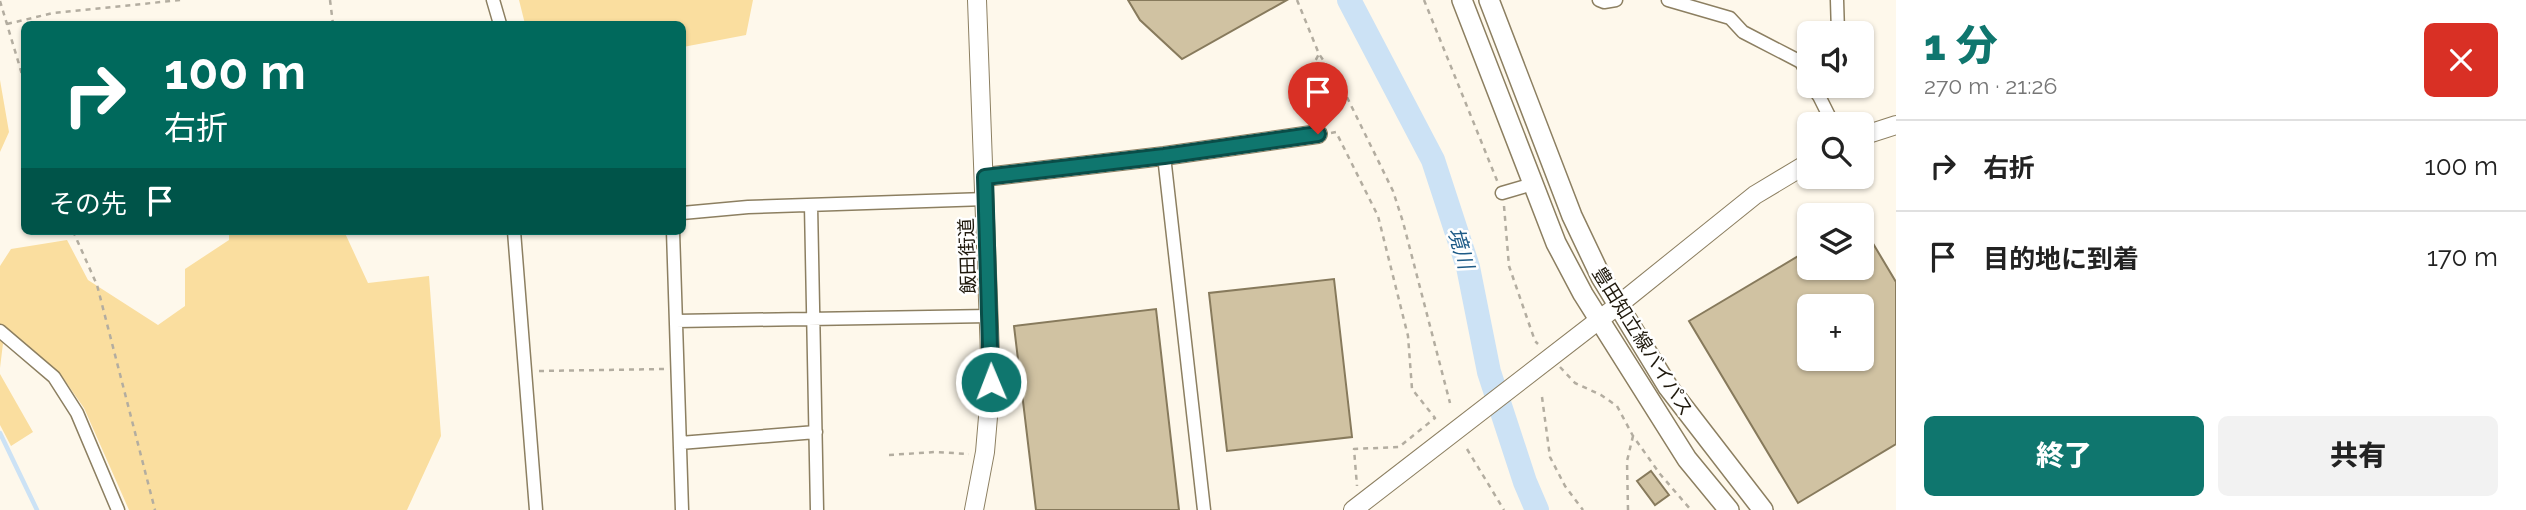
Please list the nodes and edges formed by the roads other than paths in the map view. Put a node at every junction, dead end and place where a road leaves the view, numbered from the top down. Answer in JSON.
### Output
{"nodes":[{"id":1,"x":493,"y":0,"type":"edge"},
{"id":2,"x":977,"y":0,"type":"edge"},
{"id":3,"x":1462,"y":0,"type":"edge"},
{"id":4,"x":1489,"y":0,"type":"edge"},
{"id":5,"x":1599,"y":0,"type":"edge"},
{"id":6,"x":1616,"y":0,"type":"edge"},
{"id":7,"x":1668,"y":0,"type":"edge"},
{"id":8,"x":1837,"y":0,"type":"edge"},
{"id":9,"x":499,"y":21,"type":"edge"},
{"id":10,"x":1838,"y":21,"type":"edge"},
{"id":11,"x":1797,"y":60,"type":"edge"},
{"id":12,"x":1896,"y":125,"type":"edge"},
{"id":13,"x":1874,"y":132,"type":"edge"},
{"id":14,"x":1318,"y":134,"type":"road end"},
{"id":15,"x":1164,"y":156,"type":"junction"},
{"id":16,"x":1797,"y":170,"type":"edge"},
{"id":17,"x":985,"y":177,"type":"junction"},
{"id":18,"x":1533,"y":184,"type":"junction"},
{"id":19,"x":1503,"y":193,"type":"road end"},
{"id":20,"x":986,"y":199,"type":"junction"},
{"id":21,"x":811,"y":205,"type":"junction"},
{"id":22,"x":686,"y":213,"type":"edge"},
{"id":23,"x":514,"y":235,"type":"edge"},
{"id":24,"x":673,"y":235,"type":"edge"},
{"id":25,"x":1617,"y":306,"type":"junction"},
{"id":26,"x":990,"y":316,"type":"junction"},
{"id":27,"x":814,"y":319,"type":"junction"},
{"id":28,"x":1600,"y":319,"type":"junction"},
{"id":29,"x":676,"y":321,"type":"junction"},
{"id":30,"x":0,"y":331,"type":"edge"},
{"id":31,"x":816,"y":432,"type":"junction"},
{"id":32,"x":680,"y":443,"type":"junction"},
{"id":33,"x":1356,"y":508,"type":"edge"},
{"id":34,"x":118,"y":510,"type":"edge"},
{"id":35,"x":536,"y":510,"type":"edge"},
{"id":36,"x":682,"y":510,"type":"edge"},
{"id":37,"x":817,"y":510,"type":"edge"},
{"id":38,"x":974,"y":510,"type":"edge"},
{"id":39,"x":1204,"y":510,"type":"edge"},
{"id":40,"x":1729,"y":510,"type":"edge"},
{"id":41,"x":1763,"y":510,"type":"edge"}],
"edges":[{"from":1,"to":9,"type":"street"},
{"from":2,"to":17,"type":"street","name":"飯田街道"},
{"from":3,"to":18,"type":"main road","name":"豊田知立線バイパス"},
{"from":4,"to":25,"type":"main road","name":"豊田知立線バイパス"},
{"from":5,"to":6,"type":"street"},
{"from":7,"to":11,"type":"street"},
{"from":8,"to":10,"type":"street"},
{"from":12,"to":13,"type":"street"},
{"from":14,"to":15,"type":"street"},
{"from":15,"to":17,"type":"street"},
{"from":15,"to":39,"type":"street"},
{"from":16,"to":25,"type":"street"},
{"from":17,"to":20,"type":"street","name":"飯田街道"},
{"from":18,"to":19,"type":"street"},
{"from":18,"to":28,"type":"main road","name":"豊田知立線バイパス"},
{"from":20,"to":21,"type":"street"},
{"from":20,"to":26,"type":"street","name":"飯田街道"},
{"from":21,"to":22,"type":"street"},
{"from":21,"to":27,"type":"street"},
{"from":23,"to":35,"type":"street"},
{"from":24,"to":29,"type":"street"},
{"from":25,"to":28,"type":"street"},
{"from":25,"to":41,"type":"main road","name":"豊田知立線バイパス"},
{"from":26,"to":27,"type":"street"},
{"from":26,"to":38,"type":"street","name":"飯田街道"},
{"from":27,"to":29,"type":"street"},
{"from":27,"to":31,"type":"street"},
{"from":28,"to":33,"type":"street"},
{"from":28,"to":40,"type":"main road","name":"豊田知立線バイパス"},
{"from":29,"to":32,"type":"street"},
{"from":30,"to":34,"type":"street"},
{"from":31,"to":32,"type":"street"},
{"from":31,"to":37,"type":"street"},
{"from":32,"to":36,"type":"street"}]}
